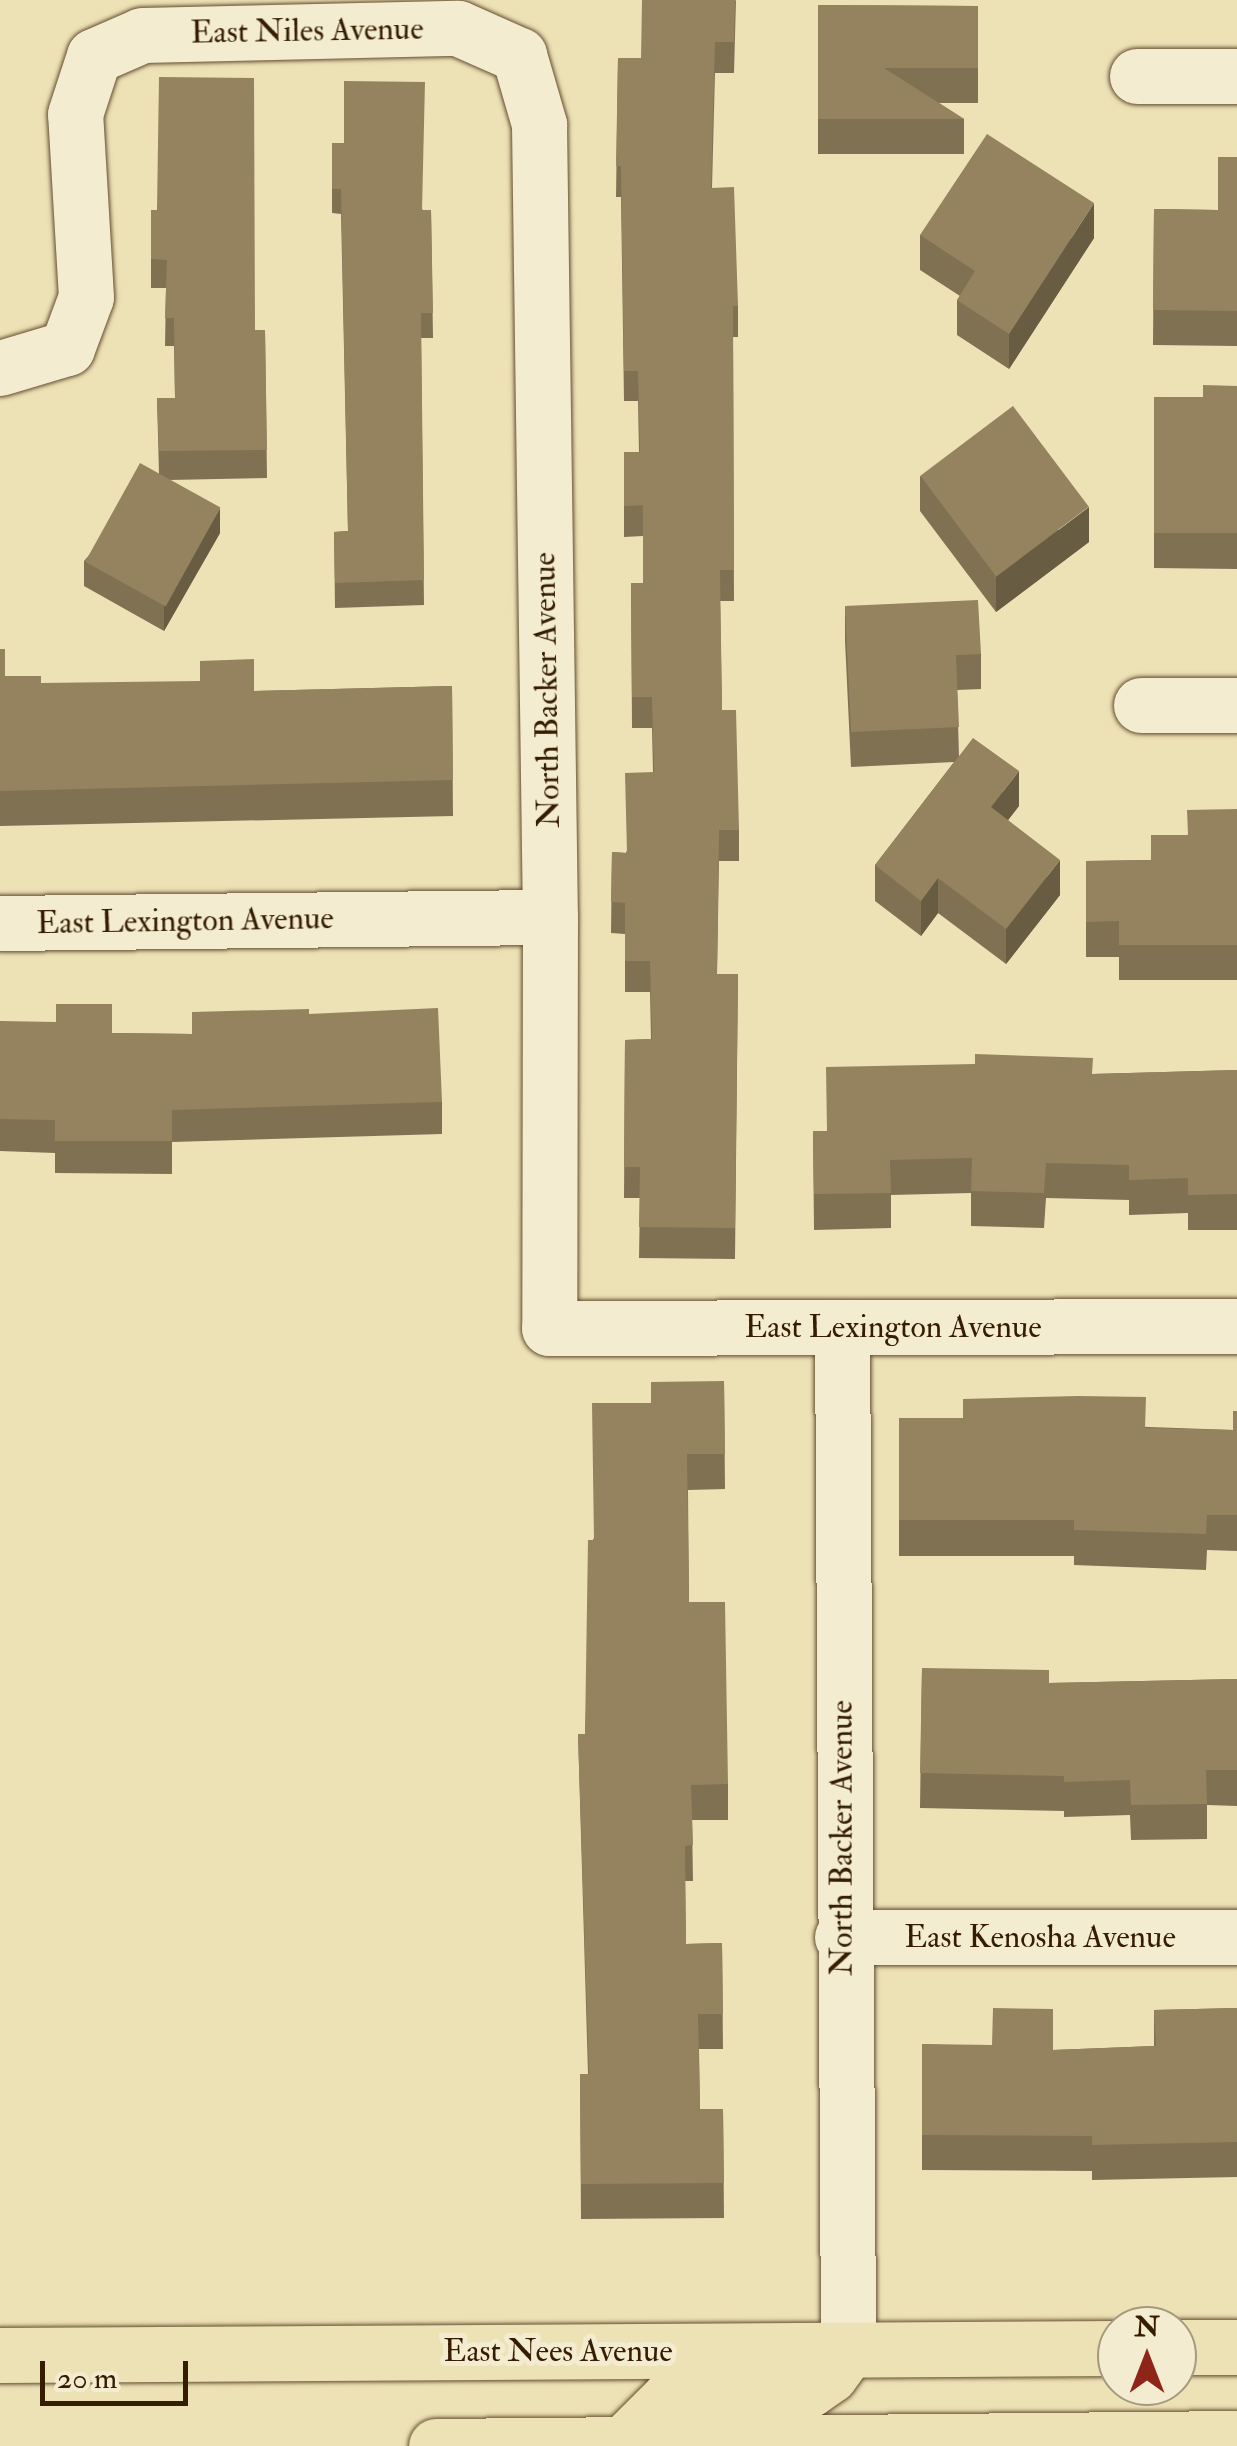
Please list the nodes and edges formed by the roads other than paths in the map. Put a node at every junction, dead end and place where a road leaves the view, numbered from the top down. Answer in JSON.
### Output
{"nodes":[{"id":1,"x":519,"y":55,"type":"joint"},
{"id":2,"x":1137,"y":76,"type":"dead end"},
{"id":3,"x":1237,"y":76,"type":"edge"},
{"id":4,"x":0,"y":368,"type":"edge"},
{"id":5,"x":1140,"y":705,"type":"dead end"},
{"id":6,"x":1237,"y":705,"type":"edge"},
{"id":7,"x":550,"y":917,"type":"junction"},
{"id":8,"x":0,"y":923,"type":"edge"},
{"id":9,"x":1237,"y":1326,"type":"edge"},
{"id":10,"x":842,"y":1327,"type":"junction"},
{"id":11,"x":548,"y":1328,"type":"joint"},
{"id":12,"x":1237,"y":1937,"type":"edge"},
{"id":13,"x":842,"y":1938,"type":"junction"},
{"id":14,"x":1197,"y":2347,"type":"edge"},
{"id":15,"x":1237,"y":2347,"type":"edge"},
{"id":16,"x":1097,"y":2348,"type":"edge"},
{"id":17,"x":848,"y":2350,"type":"junction"},
{"id":18,"x":0,"y":2355,"type":"edge"},
{"id":19,"x":1237,"y":2438,"type":"edge"},
{"id":20,"x":1048,"y":2442,"type":"edge"},
{"id":21,"x":622,"y":2445,"type":"edge"},
{"id":22,"x":436,"y":2446,"type":"edge"}],
"edges":[{"from":1,"to":4,"type":"street","name":"East Niles Avenue"},
{"from":1,"to":7,"type":"street","name":"North Backer Avenue"},
{"from":2,"to":3,"type":"street"},
{"from":5,"to":6,"type":"street"},
{"from":7,"to":8,"type":"street","name":"East Lexington Avenue"},
{"from":7,"to":11,"type":"street","name":"North Backer Avenue"},
{"from":9,"to":10,"type":"street","name":"East Lexington Avenue"},
{"from":10,"to":11,"type":"street","name":"East Lexington Avenue"},
{"from":10,"to":13,"type":"street","name":"North Backer Avenue"},
{"from":12,"to":13,"type":"street","name":"East Kenosha Avenue"},
{"from":13,"to":17,"type":"street","name":"North Backer Avenue"},
{"from":14,"to":15,"type":"main road"},
{"from":16,"to":17,"type":"main road","name":"East Nees Avenue"},
{"from":17,"to":18,"type":"main road","name":"East Nees Avenue"},
{"from":17,"to":21,"type":"main road"},
{"from":19,"to":20,"type":"main road"},
{"from":20,"to":21,"type":"main road"},
{"from":21,"to":22,"type":"main road"}]}
